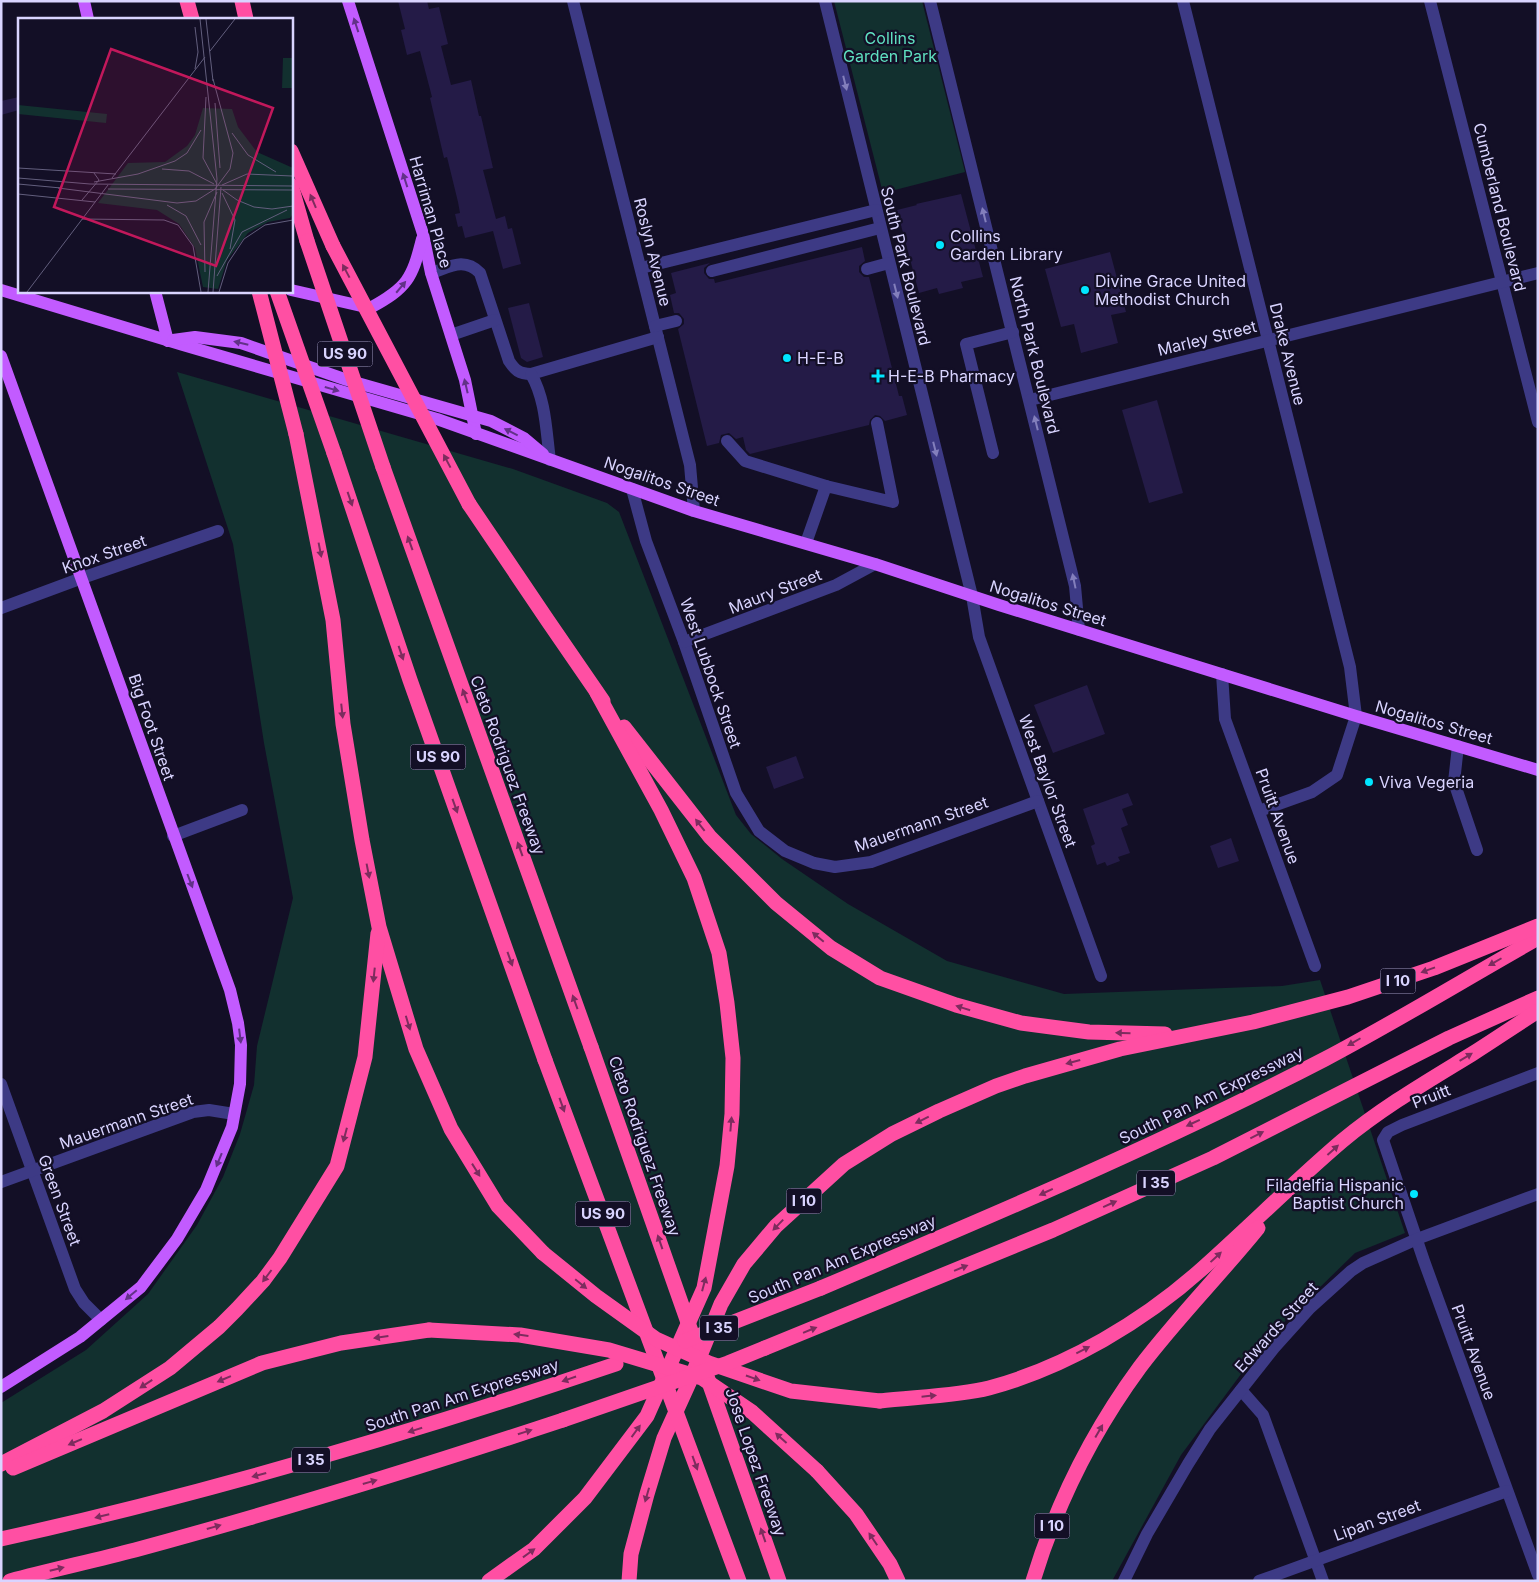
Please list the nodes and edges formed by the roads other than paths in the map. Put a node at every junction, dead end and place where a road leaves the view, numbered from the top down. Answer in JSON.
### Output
{"nodes":[{"id":1,"x":84,"y":1,"type":"edge"},
{"id":2,"x":187,"y":1,"type":"edge"},
{"id":3,"x":242,"y":1,"type":"edge"},
{"id":4,"x":348,"y":1,"type":"edge"},
{"id":5,"x":573,"y":1,"type":"edge"},
{"id":6,"x":825,"y":1,"type":"edge"},
{"id":7,"x":930,"y":1,"type":"edge"},
{"id":8,"x":1182,"y":1,"type":"edge"},
{"id":9,"x":1430,"y":1,"type":"edge"},
{"id":10,"x":88,"y":18,"type":"edge"},
{"id":11,"x":191,"y":18,"type":"edge"},
{"id":12,"x":246,"y":18,"type":"edge"},
{"id":13,"x":292,"y":153,"type":"edge"},
{"id":14,"x":292,"y":188,"type":"edge"},
{"id":15,"x":876,"y":210,"type":"junction"},
{"id":16,"x":880,"y":228,"type":"junction"},
{"id":17,"x":423,"y":234,"type":"junction"},
{"id":18,"x":889,"y":263,"type":"junction"},
{"id":19,"x":641,"y":268,"type":"junction"},
{"id":20,"x":867,"y":269,"type":"dead end"},
{"id":21,"x":712,"y":271,"type":"dead end"},
{"id":22,"x":431,"y":273,"type":"junction"},
{"id":23,"x":1538,"y":273,"type":"edge"},
{"id":24,"x":1502,"y":281,"type":"junction"},
{"id":25,"x":1,"y":290,"type":"edge"},
{"id":26,"x":292,"y":290,"type":"edge"},
{"id":27,"x":155,"y":292,"type":"edge"},
{"id":28,"x":259,"y":292,"type":"edge"},
{"id":29,"x":277,"y":292,"type":"edge"},
{"id":30,"x":495,"y":320,"type":"junction"},
{"id":31,"x":676,"y":321,"type":"dead end"},
{"id":32,"x":657,"y":332,"type":"junction"},
{"id":33,"x":1013,"y":332,"type":"junction"},
{"id":34,"x":451,"y":336,"type":"junction"},
{"id":35,"x":1268,"y":340,"type":"junction"},
{"id":36,"x":168,"y":341,"type":"junction"},
{"id":37,"x":1,"y":356,"type":"edge"},
{"id":38,"x":531,"y":374,"type":"junction"},
{"id":39,"x":1030,"y":400,"type":"junction"},
{"id":40,"x":472,"y":416,"type":"junction"},
{"id":41,"x":1538,"y":422,"type":"edge"},
{"id":42,"x":877,"y":423,"type":"dead end"},
{"id":43,"x":476,"y":434,"type":"junction"},
{"id":44,"x":727,"y":441,"type":"dead end"},
{"id":45,"x":993,"y":453,"type":"dead end"},
{"id":46,"x":550,"y":460,"type":"junction"},
{"id":47,"x":826,"y":486,"type":"junction"},
{"id":48,"x":632,"y":489,"type":"junction"},
{"id":49,"x":694,"y":511,"type":"junction"},
{"id":50,"x":218,"y":531,"type":"dead end"},
{"id":51,"x":806,"y":543,"type":"junction"},
{"id":52,"x":875,"y":564,"type":"junction"},
{"id":53,"x":82,"y":578,"type":"junction"},
{"id":54,"x":972,"y":596,"type":"junction"},
{"id":55,"x":1,"y":608,"type":"edge"},
{"id":56,"x":1079,"y":630,"type":"junction"},
{"id":57,"x":684,"y":642,"type":"junction"},
{"id":58,"x":1222,"y":674,"type":"junction"},
{"id":59,"x":597,"y":693,"type":"junction"},
{"id":60,"x":1356,"y":716,"type":"junction"},
{"id":61,"x":1458,"y":746,"type":"junction"},
{"id":62,"x":1538,"y":770,"type":"edge"},
{"id":63,"x":1038,"y":801,"type":"junction"},
{"id":64,"x":242,"y":810,"type":"dead end"},
{"id":65,"x":1259,"y":811,"type":"junction"},
{"id":66,"x":173,"y":836,"type":"junction"},
{"id":67,"x":1477,"y":850,"type":"dead end"},
{"id":68,"x":786,"y":851,"type":"joint"},
{"id":69,"x":1538,"y":926,"type":"edge"},
{"id":70,"x":379,"y":927,"type":"junction"},
{"id":71,"x":1538,"y":938,"type":"edge"},
{"id":72,"x":1315,"y":966,"type":"dead end"},
{"id":73,"x":1101,"y":976,"type":"dead end"},
{"id":74,"x":1538,"y":998,"type":"edge"},
{"id":75,"x":1538,"y":1011,"type":"edge"},
{"id":76,"x":1189,"y":1034,"type":"junction"},
{"id":77,"x":1538,"y":1073,"type":"edge"},
{"id":78,"x":1,"y":1084,"type":"edge"},
{"id":79,"x":234,"y":1114,"type":"junction"},
{"id":80,"x":1383,"y":1140,"type":"joint"},
{"id":81,"x":33,"y":1171,"type":"junction"},
{"id":82,"x":1,"y":1182,"type":"edge"},
{"id":83,"x":1296,"y":1182,"type":"junction"},
{"id":84,"x":1538,"y":1194,"type":"edge"},
{"id":85,"x":1416,"y":1239,"type":"junction"},
{"id":86,"x":100,"y":1320,"type":"junction"},
{"id":87,"x":700,"y":1354,"type":"joint"},
{"id":88,"x":1,"y":1387,"type":"edge"},
{"id":89,"x":1241,"y":1390,"type":"junction"},
{"id":90,"x":1,"y":1464,"type":"edge"},
{"id":91,"x":1,"y":1473,"type":"edge"},
{"id":92,"x":1507,"y":1491,"type":"junction"},
{"id":93,"x":1,"y":1539,"type":"edge"},
{"id":94,"x":1315,"y":1560,"type":"junction"},
{"id":95,"x":1538,"y":1575,"type":"edge"},
{"id":96,"x":10,"y":1581,"type":"edge"},
{"id":97,"x":489,"y":1581,"type":"edge"},
{"id":98,"x":629,"y":1581,"type":"edge"},
{"id":99,"x":738,"y":1581,"type":"edge"},
{"id":100,"x":779,"y":1581,"type":"edge"},
{"id":101,"x":898,"y":1581,"type":"edge"},
{"id":102,"x":1033,"y":1581,"type":"edge"},
{"id":103,"x":1124,"y":1581,"type":"edge"},
{"id":104,"x":1259,"y":1581,"type":"edge"},
{"id":105,"x":1322,"y":1581,"type":"edge"}],
"edges":[{"from":1,"to":10,"type":"main road"},
{"from":2,"to":11,"type":"highway"},
{"from":3,"to":12,"type":"highway"},
{"from":17,"to":4,"type":"main road","name":"Harriman Place","one_way":true},
{"from":5,"to":19,"type":"street","name":"Roslyn Avenue"},
{"from":6,"to":15,"type":"street","name":"South Park Boulevard","one_way":true},
{"from":33,"to":7,"type":"street","name":"North Park Boulevard","one_way":true},
{"from":8,"to":35,"type":"street","name":"Drake Avenue"},
{"from":9,"to":24,"type":"street","name":"Cumberland Boulevard"},
{"from":59,"to":13,"type":"highway","one_way":true,"bridge":true},
{"from":87,"to":14,"type":"highway","name":"Cleto Rodriguez Freeway","number":"US 90","one_way":true,"bridge":true},
{"from":15,"to":16,"type":"street","name":"South Park Boulevard"},
{"from":15,"to":19,"type":"street"},
{"from":16,"to":18,"type":"street","name":"South Park Boulevard"},
{"from":16,"to":21,"type":"street"},
{"from":17,"to":22,"type":"main road","name":"Harriman Place"},
{"from":26,"to":17,"type":"main road","one_way":true},
{"from":18,"to":20,"type":"street"},
{"from":18,"to":54,"type":"street","name":"South Park Boulevard","one_way":true},
{"from":19,"to":32,"type":"street","name":"Roslyn Avenue"},
{"from":22,"to":30,"type":"street"},
{"from":22,"to":34,"type":"main road","name":"Harriman Place"},
{"from":23,"to":24,"type":"street","name":"Marley Street"},
{"from":24,"to":35,"type":"street","name":"Marley Street"},
{"from":24,"to":41,"type":"street","name":"Cumberland Boulevard"},
{"from":25,"to":36,"type":"main road","name":"Nogalitos Street"},
{"from":27,"to":36,"type":"main road"},
{"from":28,"to":70,"type":"highway","one_way":true,"bridge":true},
{"from":29,"to":99,"type":"highway","number":"US 90","one_way":true,"bridge":true},
{"from":30,"to":34,"type":"street"},
{"from":30,"to":38,"type":"street"},
{"from":31,"to":32,"type":"street"},
{"from":32,"to":38,"type":"street"},
{"from":32,"to":49,"type":"street","name":"Roslyn Avenue"},
{"from":33,"to":39,"type":"street","name":"North Park Boulevard"},
{"from":33,"to":45,"type":"street"},
{"from":40,"to":34,"type":"main road","name":"Harriman Place","one_way":true},
{"from":35,"to":39,"type":"street","name":"Marley Street"},
{"from":35,"to":60,"type":"street","name":"Drake Avenue"},
{"from":40,"to":36,"type":"main road","name":"Nogalitos Street","one_way":true},
{"from":36,"to":43,"type":"main road","name":"Nogalitos Street","one_way":true},
{"from":37,"to":53,"type":"main road","name":"Big Foot Street"},
{"from":38,"to":46,"type":"street"},
{"from":56,"to":39,"type":"street","name":"North Park Boulevard","one_way":true},
{"from":40,"to":43,"type":"main road","name":"Harriman Place"},
{"from":46,"to":40,"type":"main road","name":"Nogalitos Street","one_way":true},
{"from":42,"to":47,"type":"street"},
{"from":43,"to":46,"type":"main road","name":"Nogalitos Street"},
{"from":44,"to":47,"type":"street"},
{"from":46,"to":48,"type":"main road","name":"Nogalitos Street"},
{"from":47,"to":51,"type":"street"},
{"from":48,"to":49,"type":"main road","name":"Nogalitos Street"},
{"from":48,"to":57,"type":"street","name":"West Lubbock Street"},
{"from":49,"to":51,"type":"main road","name":"Nogalitos Street"},
{"from":50,"to":53,"type":"street","name":"Knox Street"},
{"from":51,"to":52,"type":"main road","name":"Nogalitos Street"},
{"from":52,"to":54,"type":"main road","name":"Nogalitos Street"},
{"from":52,"to":57,"type":"street","name":"Maury Street"},
{"from":53,"to":55,"type":"street","name":"Knox Street"},
{"from":53,"to":66,"type":"main road","name":"Big Foot Street"},
{"from":54,"to":56,"type":"main road","name":"Nogalitos Street"},
{"from":54,"to":63,"type":"street","name":"West Baylor Street"},
{"from":56,"to":58,"type":"main road","name":"Nogalitos Street"},
{"from":57,"to":68,"type":"street","name":"West Lubbock Street"},
{"from":58,"to":60,"type":"main road","name":"Nogalitos Street"},
{"from":58,"to":65,"type":"street","name":"Pruitt Avenue"},
{"from":76,"to":59,"type":"highway","one_way":true},
{"from":97,"to":59,"type":"highway","one_way":true},
{"from":60,"to":61,"type":"main road","name":"Nogalitos Street"},
{"from":60,"to":65,"type":"street"},
{"from":61,"to":62,"type":"main road","name":"Nogalitos Street"},
{"from":61,"to":67,"type":"street"},
{"from":63,"to":68,"type":"street","name":"Mauermann Street"},
{"from":63,"to":73,"type":"street","name":"West Baylor Street"},
{"from":64,"to":66,"type":"street"},
{"from":65,"to":72,"type":"street","name":"Pruitt Avenue"},
{"from":66,"to":79,"type":"main road","name":"Big Foot Street","one_way":true},
{"from":69,"to":76,"type":"highway","number":"I 10","one_way":true},
{"from":70,"to":83,"type":"highway","one_way":true,"bridge":true},
{"from":70,"to":90,"type":"highway","one_way":true},
{"from":71,"to":93,"type":"highway","name":"South Pan Am Expressway","number":"I 35","one_way":true,"bridge":true},
{"from":96,"to":74,"type":"highway","number":"I 35","one_way":true,"bridge":true},
{"from":83,"to":75,"type":"highway","number":"I 10","one_way":true},
{"from":76,"to":98,"type":"highway","number":"I 10","one_way":true},
{"from":77,"to":80,"type":"street","name":"Pruitt"},
{"from":78,"to":81,"type":"street","name":"Green Street"},
{"from":79,"to":81,"type":"street","name":"Mauermann Street"},
{"from":79,"to":86,"type":"main road","name":"Big Foot Street","one_way":true},
{"from":80,"to":85,"type":"street","name":"Pruitt Avenue"},
{"from":81,"to":82,"type":"street","name":"Mauermann Street"},
{"from":81,"to":86,"type":"street","name":"Green Street"},
{"from":102,"to":83,"type":"highway","number":"I 10","one_way":true},
{"from":84,"to":85,"type":"street","name":"Edwards Street"},
{"from":85,"to":89,"type":"street","name":"Edwards Street"},
{"from":85,"to":92,"type":"street","name":"Pruitt Avenue"},
{"from":86,"to":88,"type":"main road","name":"Big Foot Street"},
{"from":100,"to":87,"type":"highway","name":"Jose Lopez Freeway","number":"US 90","one_way":true,"bridge":true},
{"from":89,"to":94,"type":"street"},
{"from":89,"to":103,"type":"street","name":"Edwards Street"},
{"from":101,"to":91,"type":"highway","one_way":true,"bridge":true},
{"from":92,"to":94,"type":"street","name":"Lipan Street"},
{"from":92,"to":95,"type":"street","name":"Pruitt Avenue"},
{"from":94,"to":104,"type":"street","name":"Lipan Street"},
{"from":94,"to":105,"type":"street"}]}
